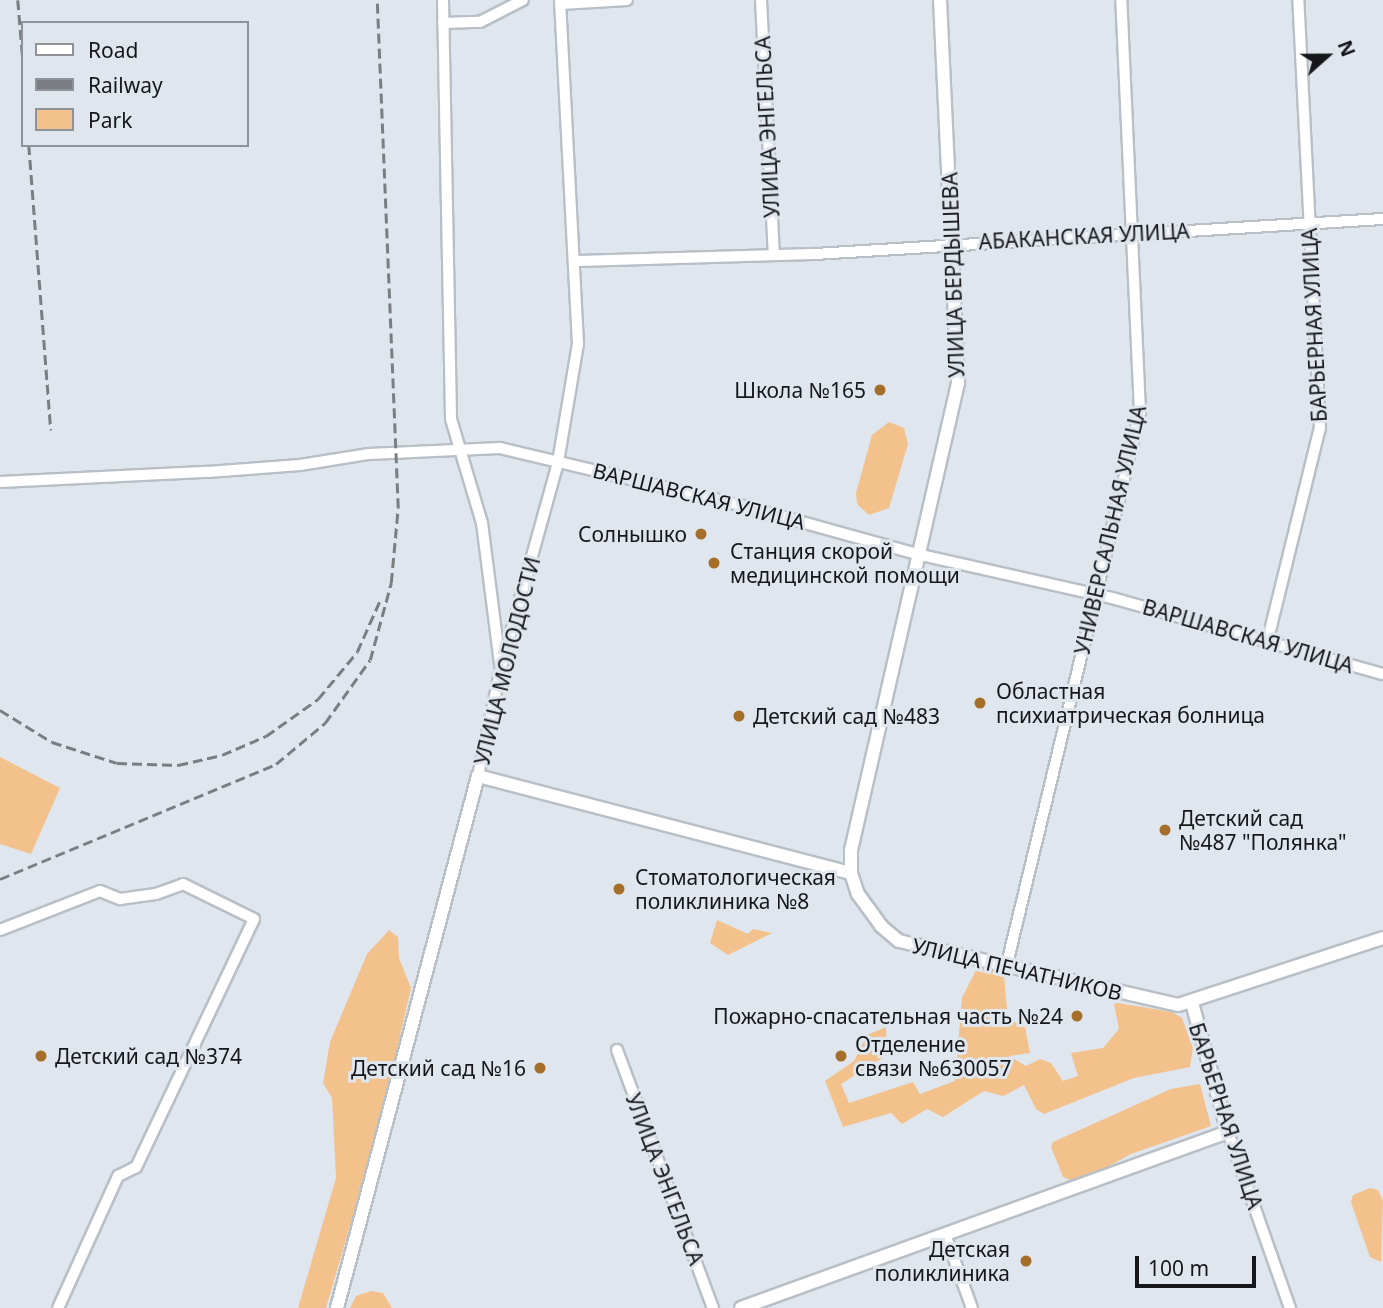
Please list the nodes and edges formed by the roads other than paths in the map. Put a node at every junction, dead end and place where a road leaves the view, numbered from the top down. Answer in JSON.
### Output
{"nodes":[{"id":1,"x":443,"y":0,"type":"edge"},
{"id":2,"x":523,"y":0,"type":"edge"},
{"id":3,"x":627,"y":0,"type":"edge"},
{"id":4,"x":761,"y":0,"type":"edge"},
{"id":5,"x":940,"y":0,"type":"edge"},
{"id":6,"x":1121,"y":0,"type":"edge"},
{"id":7,"x":1298,"y":0,"type":"edge"},
{"id":8,"x":561,"y":2,"type":"edge"},
{"id":9,"x":443,"y":23,"type":"junction"},
{"id":10,"x":1383,"y":219,"type":"edge"},
{"id":11,"x":1307,"y":223,"type":"junction"},
{"id":12,"x":1133,"y":233,"type":"junction"},
{"id":13,"x":953,"y":244,"type":"junction"},
{"id":14,"x":774,"y":254,"type":"junction"},
{"id":15,"x":575,"y":261,"type":"junction"},
{"id":16,"x":458,"y":448,"type":"junction"},
{"id":17,"x":558,"y":463,"type":"junction"},
{"id":18,"x":0,"y":482,"type":"edge"},
{"id":19,"x":921,"y":555,"type":"junction"},
{"id":20,"x":1097,"y":594,"type":"junction"},
{"id":21,"x":1267,"y":643,"type":"junction"},
{"id":22,"x":501,"y":668,"type":"junction"},
{"id":23,"x":1383,"y":674,"type":"edge"},
{"id":24,"x":478,"y":776,"type":"junction"},
{"id":25,"x":851,"y":873,"type":"junction"},
{"id":26,"x":0,"y":930,"type":"edge"},
{"id":27,"x":1383,"y":938,"type":"edge"},
{"id":28,"x":1006,"y":968,"type":"junction"},
{"id":29,"x":1192,"y":1003,"type":"junction"},
{"id":30,"x":617,"y":1051,"type":"dead end"},
{"id":31,"x":1228,"y":1132,"type":"junction"},
{"id":32,"x":945,"y":1234,"type":"junction"},
{"id":33,"x":58,"y":1308,"type":"edge"},
{"id":34,"x":337,"y":1308,"type":"edge"},
{"id":35,"x":713,"y":1308,"type":"edge"},
{"id":36,"x":741,"y":1308,"type":"edge"},
{"id":37,"x":972,"y":1308,"type":"edge"},
{"id":38,"x":1290,"y":1308,"type":"edge"}],
"edges":[{"from":1,"to":9,"type":"street"},
{"from":2,"to":9,"type":"street"},
{"from":3,"to":8,"type":"street"},
{"from":4,"to":14,"type":"street","name":"УЛИЦА ЭНГЕЛЬСА"},
{"from":5,"to":13,"type":"street","name":"УЛИЦА БЕРДЫШЕВА"},
{"from":6,"to":12,"type":"street","name":"УНИВЕРСАЛЬНАЯ УЛИЦА"},
{"from":7,"to":11,"type":"street","name":"БАРЬЕРНАЯ УЛИЦА"},
{"from":8,"to":15,"type":"street","name":"УЛИЦА МОЛОДОСТИ"},
{"from":9,"to":16,"type":"street"},
{"from":10,"to":11,"type":"street","name":"АБАКАНСКАЯ УЛИЦА"},
{"from":11,"to":12,"type":"street","name":"АБАКАНСКАЯ УЛИЦА"},
{"from":11,"to":21,"type":"street","name":"БАРЬЕРНАЯ УЛИЦА"},
{"from":12,"to":13,"type":"street","name":"АБАКАНСКАЯ УЛИЦА"},
{"from":12,"to":20,"type":"street","name":"УНИВЕРСАЛЬНАЯ УЛИЦА"},
{"from":13,"to":14,"type":"street","name":"АБАКАНСКАЯ УЛИЦА"},
{"from":13,"to":19,"type":"street","name":"УЛИЦА БЕРДЫШЕВА"},
{"from":14,"to":15,"type":"street","name":"АБАКАНСКАЯ УЛИЦА"},
{"from":15,"to":17,"type":"street","name":"УЛИЦА МОЛОДОСТИ"},
{"from":16,"to":17,"type":"street","name":"ВАРШАВСКАЯ УЛИЦА"},
{"from":16,"to":18,"type":"street","name":"ВАРШАВСКАЯ УЛИЦА"},
{"from":16,"to":22,"type":"street"},
{"from":17,"to":19,"type":"street","name":"ВАРШАВСКАЯ УЛИЦА"},
{"from":17,"to":22,"type":"street","name":"УЛИЦА МОЛОДОСТИ"},
{"from":19,"to":20,"type":"street","name":"ВАРШАВСКАЯ УЛИЦА"},
{"from":19,"to":25,"type":"street","name":"УЛИЦА БЕРДЫШЕВА"},
{"from":20,"to":21,"type":"street","name":"ВАРШАВСКАЯ УЛИЦА"},
{"from":20,"to":28,"type":"street","name":"УНИВЕРСАЛЬНАЯ УЛИЦА"},
{"from":21,"to":23,"type":"street","name":"ВАРШАВСКАЯ УЛИЦА"},
{"from":22,"to":24,"type":"street","name":"УЛИЦА МОЛОДОСТИ"},
{"from":24,"to":25,"type":"street"},
{"from":24,"to":34,"type":"street","name":"УЛИЦА МОЛОДОСТИ"},
{"from":25,"to":28,"type":"street","name":"УЛИЦА ПЕЧАТНИКОВ"},
{"from":26,"to":33,"type":"street"},
{"from":27,"to":29,"type":"street","name":"УЛИЦА ПЕЧАТНИКОВ"},
{"from":28,"to":29,"type":"street","name":"УЛИЦА ПЕЧАТНИКОВ"},
{"from":29,"to":31,"type":"street","name":"БАРЬЕРНАЯ УЛИЦА"},
{"from":30,"to":35,"type":"street","name":"УЛИЦА ЭНГЕЛЬСА"},
{"from":31,"to":32,"type":"street"},
{"from":31,"to":38,"type":"street","name":"БАРЬЕРНАЯ УЛИЦА"},
{"from":32,"to":36,"type":"street"},
{"from":32,"to":37,"type":"street"}]}
